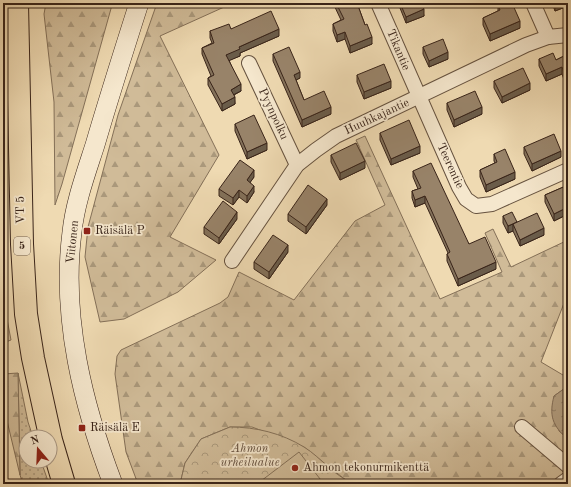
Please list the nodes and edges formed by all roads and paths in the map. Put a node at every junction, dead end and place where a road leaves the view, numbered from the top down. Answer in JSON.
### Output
{"nodes":[{"id":1,"x":17,"y":3,"type":"edge"},
{"id":2,"x":140,"y":3,"type":"edge"},
{"id":3,"x":378,"y":3,"type":"edge"},
{"id":4,"x":533,"y":3,"type":"edge"},
{"id":5,"x":568,"y":36,"type":"edge"},
{"id":6,"x":548,"y":37,"type":"junction"},
{"id":7,"x":249,"y":63,"type":"dead end"},
{"id":8,"x":418,"y":97,"type":"junction"},
{"id":9,"x":297,"y":165,"type":"junction"},
{"id":10,"x":568,"y":170,"type":"edge"},
{"id":11,"x":232,"y":261,"type":"dead end"},
{"id":12,"x":522,"y":427,"type":"dead end"},
{"id":13,"x":568,"y":466,"type":"edge"},
{"id":14,"x":568,"y":479,"type":"edge"},
{"id":15,"x":64,"y":484,"type":"edge"},
{"id":16,"x":113,"y":484,"type":"edge"},
{"id":17,"x":561,"y":484,"type":"edge"}],
"edges":[{"from":1,"to":15,"type":"highway","name":"VT 5","number":"5"},
{"from":2,"to":16,"type":"main road","name":"Viitonen"},
{"from":3,"to":8,"type":"street","name":"Tikantie"},
{"from":4,"to":6,"type":"street"},
{"from":5,"to":6,"type":"street","name":"Huuhkajantie"},
{"from":6,"to":8,"type":"street","name":"Huuhkajantie"},
{"from":7,"to":9,"type":"street","name":"Pyynpolku"},
{"from":8,"to":9,"type":"street","name":"Huuhkajantie"},
{"from":8,"to":10,"type":"street","name":"Teerentie"},
{"from":9,"to":11,"type":"street","name":"Huuhkajantie"},
{"from":12,"to":13,"type":"street"},
{"from":14,"to":17,"type":"street"}]}
